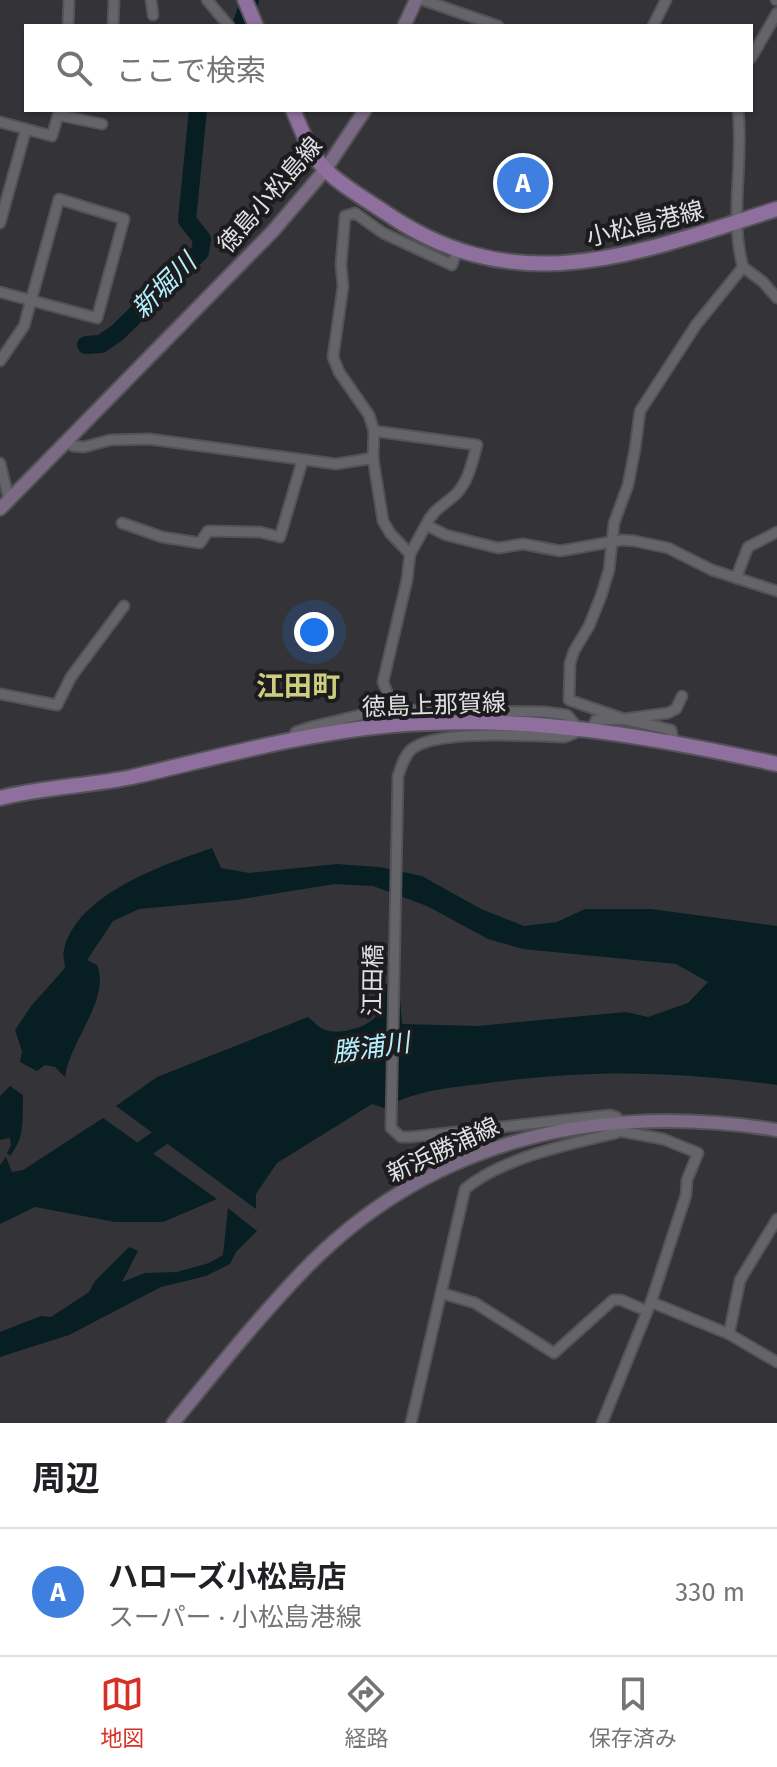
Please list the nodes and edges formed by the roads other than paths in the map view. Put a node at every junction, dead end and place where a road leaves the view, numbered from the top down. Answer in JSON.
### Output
{"nodes":[{"id":1,"x":69,"y":0,"type":"edge"},
{"id":2,"x":114,"y":0,"type":"edge"},
{"id":3,"x":151,"y":0,"type":"edge"},
{"id":4,"x":207,"y":0,"type":"edge"},
{"id":5,"x":245,"y":0,"type":"edge"},
{"id":6,"x":416,"y":0,"type":"edge"},
{"id":7,"x":423,"y":0,"type":"edge"},
{"id":8,"x":666,"y":0,"type":"edge"},
{"id":9,"x":777,"y":13,"type":"edge"},
{"id":10,"x":153,"y":15,"type":"dead end"},
{"id":11,"x":254,"y":22,"type":"edge"},
{"id":12,"x":68,"y":24,"type":"edge"},
{"id":13,"x":113,"y":24,"type":"edge"},
{"id":14,"x":227,"y":24,"type":"edge"},
{"id":15,"x":405,"y":24,"type":"edge"},
{"id":16,"x":492,"y":24,"type":"edge"},
{"id":17,"x":654,"y":24,"type":"edge"},
{"id":18,"x":753,"y":55,"type":"edge"},
{"id":19,"x":294,"y":112,"type":"edge"},
{"id":20,"x":364,"y":112,"type":"edge"},
{"id":21,"x":738,"y":112,"type":"edge"},
{"id":22,"x":0,"y":122,"type":"edge"},
{"id":23,"x":102,"y":124,"type":"dead end"},
{"id":24,"x":26,"y":129,"type":"junction"},
{"id":25,"x":325,"y":170,"type":"junction"},
{"id":26,"x":0,"y":178,"type":"edge"},
{"id":27,"x":11,"y":182,"type":"junction"},
{"id":28,"x":777,"y":209,"type":"edge"},
{"id":29,"x":737,"y":222,"type":"junction"},
{"id":30,"x":0,"y":223,"type":"edge"},
{"id":31,"x":457,"y":249,"type":"junction"},
{"id":32,"x":743,"y":267,"type":"junction"},
{"id":33,"x":0,"y":292,"type":"edge"},
{"id":34,"x":777,"y":298,"type":"edge"},
{"id":35,"x":32,"y":300,"type":"junction"},
{"id":36,"x":0,"y":361,"type":"edge"},
{"id":37,"x":374,"y":431,"type":"junction"},
{"id":38,"x":66,"y":441,"type":"junction"},
{"id":39,"x":373,"y":458,"type":"junction"},
{"id":40,"x":302,"y":462,"type":"junction"},
{"id":41,"x":0,"y":463,"type":"edge"},
{"id":42,"x":4,"y":504,"type":"edge"},
{"id":43,"x":122,"y":523,"type":"dead end"},
{"id":44,"x":426,"y":525,"type":"junction"},
{"id":45,"x":777,"y":532,"type":"edge"},
{"id":46,"x":612,"y":541,"type":"junction"},
{"id":47,"x":410,"y":554,"type":"junction"},
{"id":48,"x":736,"y":578,"type":"junction"},
{"id":49,"x":777,"y":591,"type":"edge"},
{"id":50,"x":124,"y":606,"type":"dead end"},
{"id":51,"x":0,"y":694,"type":"edge"},
{"id":52,"x":682,"y":696,"type":"dead end"},
{"id":53,"x":393,"y":707,"type":"junction"},
{"id":54,"x":624,"y":719,"type":"junction"},
{"id":55,"x":585,"y":728,"type":"junction"},
{"id":56,"x":291,"y":741,"type":"junction"},
{"id":57,"x":674,"y":743,"type":"junction"},
{"id":58,"x":777,"y":764,"type":"edge"},
{"id":59,"x":0,"y":798,"type":"edge"},
{"id":60,"x":620,"y":1127,"type":"junction"},
{"id":61,"x":777,"y":1130,"type":"edge"},
{"id":62,"x":777,"y":1219,"type":"edge"},
{"id":63,"x":441,"y":1293,"type":"junction"},
{"id":64,"x":649,"y":1306,"type":"junction"},
{"id":65,"x":729,"y":1334,"type":"junction"},
{"id":66,"x":777,"y":1362,"type":"edge"},
{"id":67,"x":173,"y":1423,"type":"edge"},
{"id":68,"x":411,"y":1423,"type":"edge"},
{"id":69,"x":602,"y":1423,"type":"edge"}],
"edges":[{"from":1,"to":12,"type":"street"},
{"from":2,"to":13,"type":"street"},
{"from":3,"to":10,"type":"street"},
{"from":4,"to":14,"type":"street"},
{"from":5,"to":11,"type":"main road"},
{"from":6,"to":15,"type":"main road"},
{"from":7,"to":16,"type":"street"},
{"from":8,"to":17,"type":"street"},
{"from":9,"to":18,"type":"street"},
{"from":19,"to":25,"type":"main road","name":"小松島港線"},
{"from":20,"to":25,"type":"main road","name":"徳島小松島線"},
{"from":21,"to":29,"type":"street"},
{"from":22,"to":24,"type":"street"},
{"from":23,"to":24,"type":"street"},
{"from":24,"to":27,"type":"street"},
{"from":25,"to":31,"type":"main road","name":"小松島港線"},
{"from":25,"to":38,"type":"main road","name":"徳島小松島線"},
{"from":26,"to":27,"type":"street"},
{"from":27,"to":30,"type":"street"},
{"from":28,"to":29,"type":"main road","name":"小松島港線"},
{"from":29,"to":31,"type":"main road","name":"小松島港線"},
{"from":29,"to":32,"type":"street"},
{"from":31,"to":37,"type":"street"},
{"from":32,"to":34,"type":"street"},
{"from":32,"to":46,"type":"street"},
{"from":33,"to":35,"type":"street"},
{"from":35,"to":35,"type":"street"},
{"from":35,"to":36,"type":"street"},
{"from":37,"to":39,"type":"street"},
{"from":37,"to":44,"type":"street"},
{"from":38,"to":40,"type":"street"},
{"from":38,"to":42,"type":"main road","name":"徳島小松島線"},
{"from":39,"to":40,"type":"street"},
{"from":39,"to":47,"type":"street"},
{"from":40,"to":43,"type":"street"},
{"from":41,"to":42,"type":"street"},
{"from":44,"to":46,"type":"street"},
{"from":44,"to":47,"type":"street"},
{"from":45,"to":48,"type":"street"},
{"from":46,"to":48,"type":"street"},
{"from":46,"to":54,"type":"street"},
{"from":47,"to":53,"type":"street"},
{"from":48,"to":49,"type":"street"},
{"from":50,"to":51,"type":"street"},
{"from":52,"to":54,"type":"street"},
{"from":53,"to":55,"type":"street"},
{"from":53,"to":56,"type":"street"},
{"from":54,"to":55,"type":"street","name":"江田橋"},
{"from":54,"to":57,"type":"street"},
{"from":55,"to":56,"type":"main road","name":"徳島上那賀線"},
{"from":55,"to":57,"type":"main road","name":"徳島上那賀線"},
{"from":55,"to":60,"type":"street","name":"江田橋"},
{"from":56,"to":59,"type":"main road","name":"徳島上那賀線"},
{"from":57,"to":58,"type":"main road","name":"徳島上那賀線"},
{"from":60,"to":61,"type":"main road","name":"新浜勝浦線"},
{"from":60,"to":63,"type":"street"},
{"from":60,"to":64,"type":"street"},
{"from":60,"to":67,"type":"main road","name":"新浜勝浦線"},
{"from":62,"to":65,"type":"street"},
{"from":63,"to":64,"type":"street"},
{"from":63,"to":68,"type":"street"},
{"from":64,"to":65,"type":"street"},
{"from":64,"to":69,"type":"street"},
{"from":65,"to":66,"type":"street"}]}
